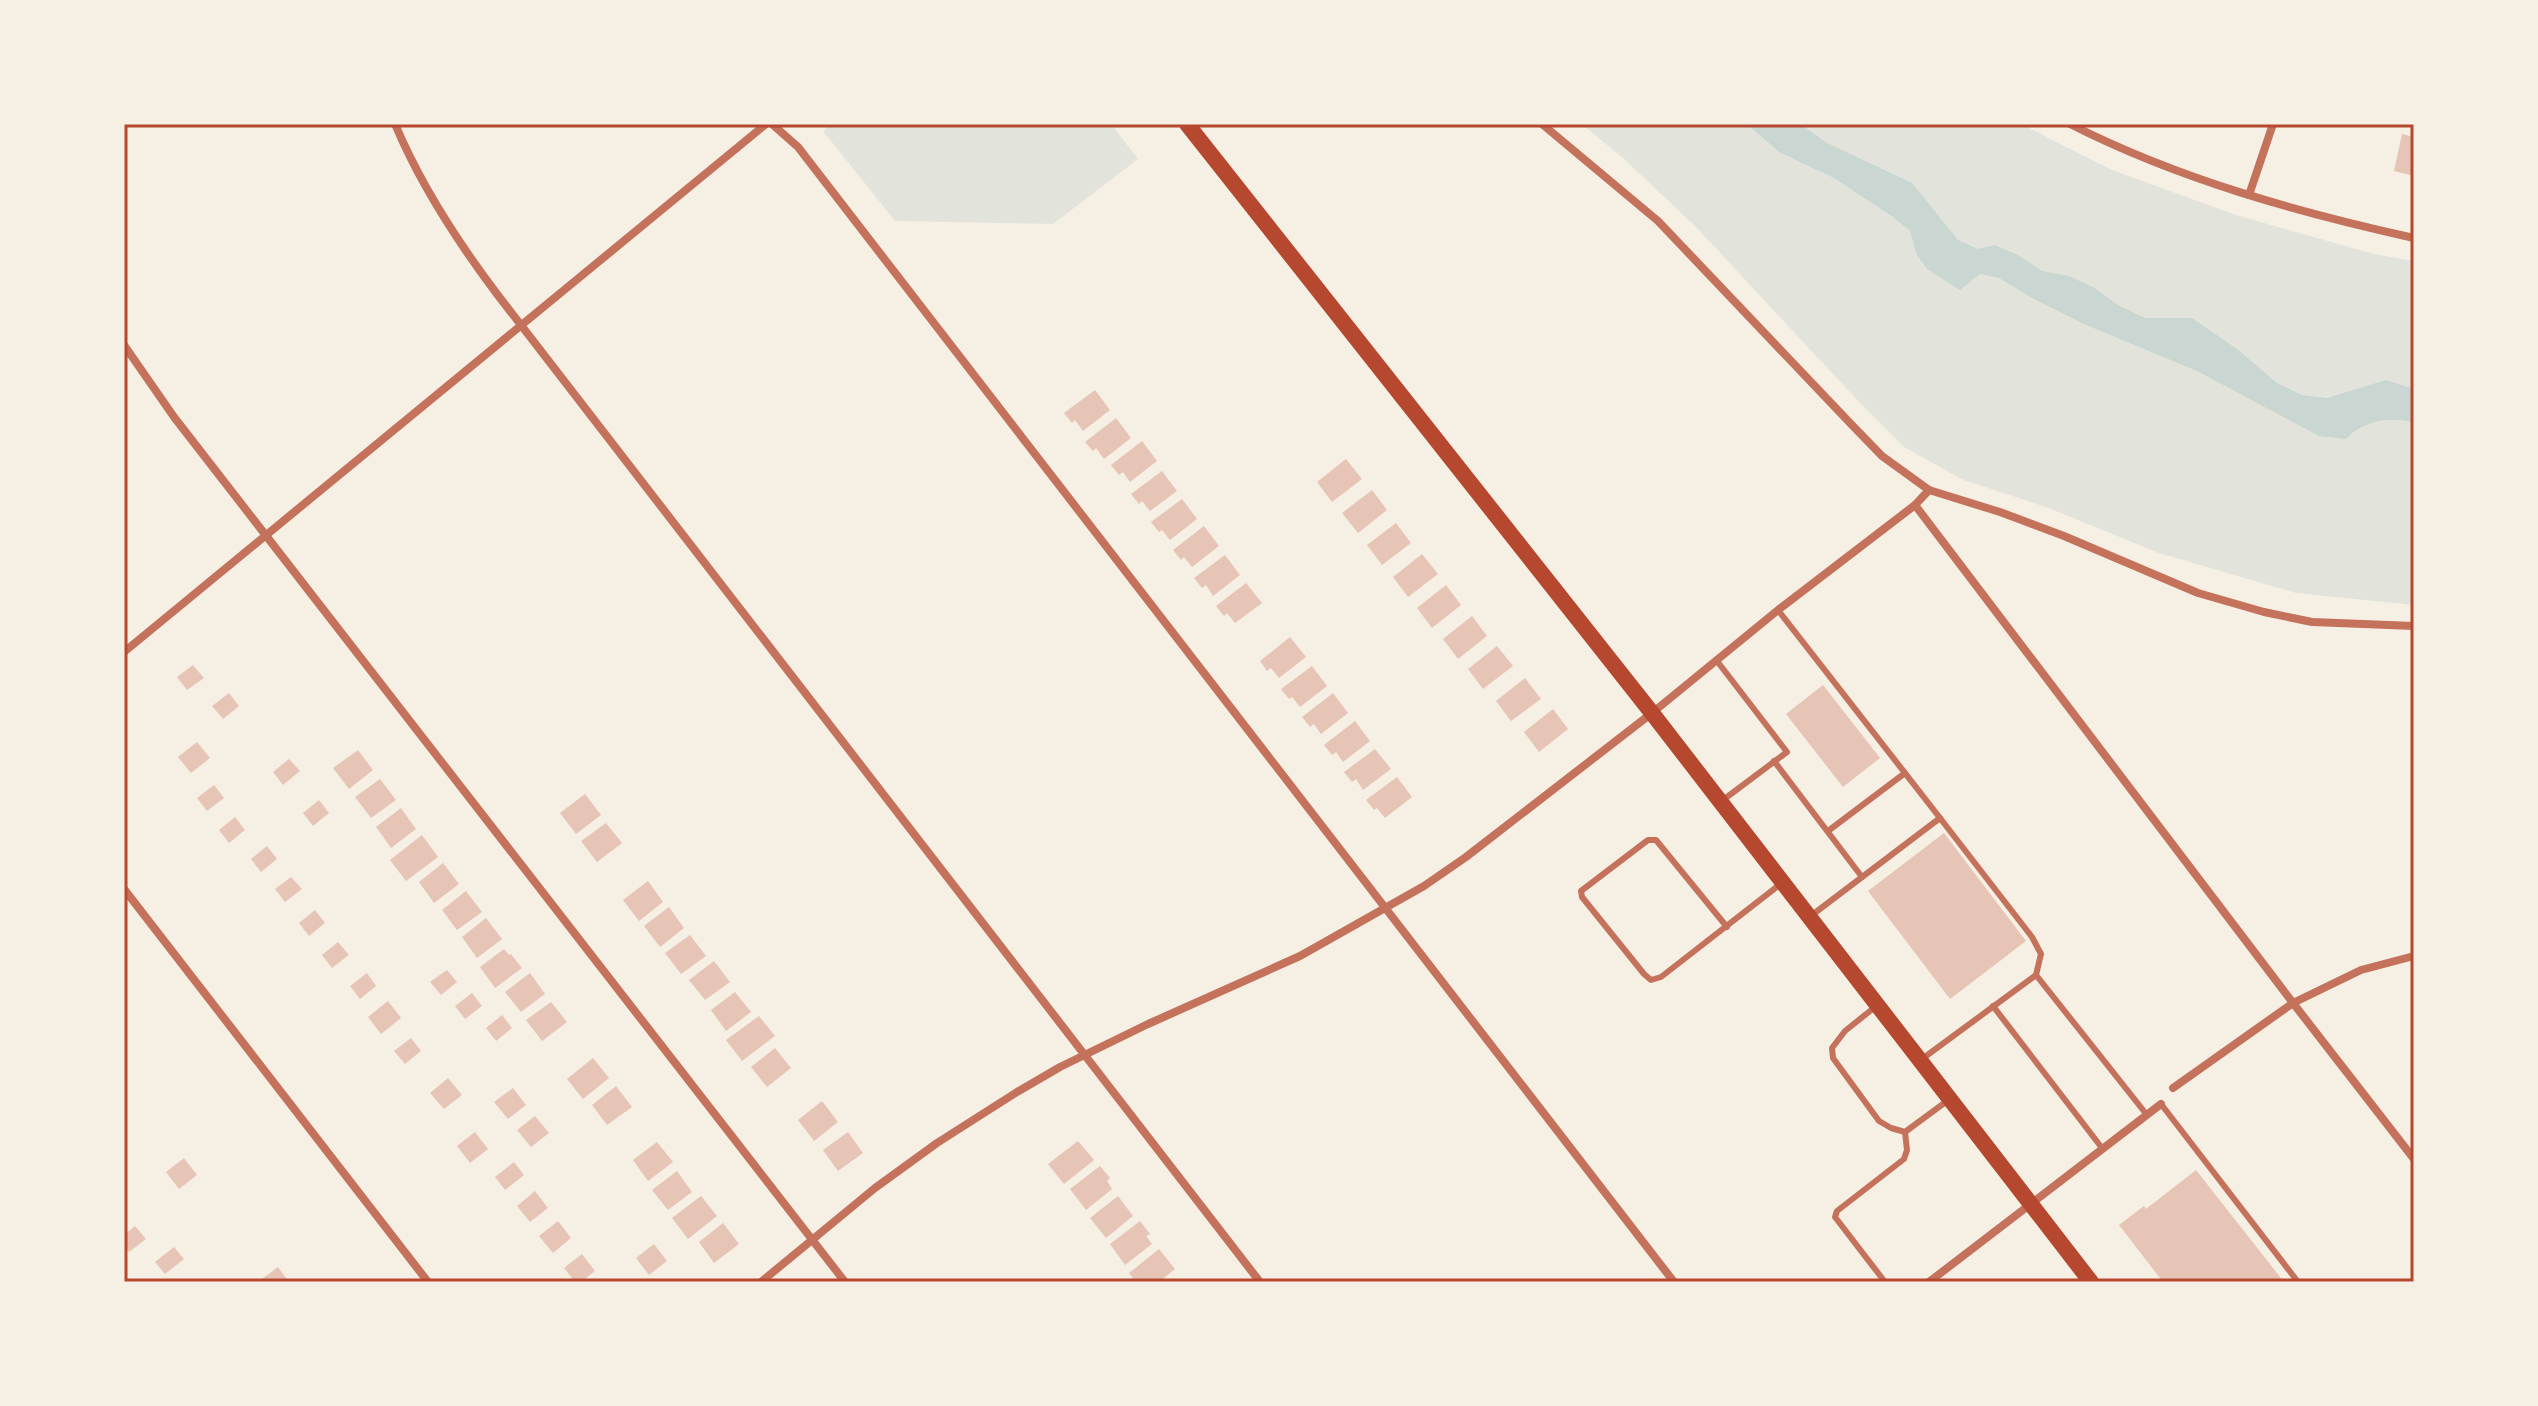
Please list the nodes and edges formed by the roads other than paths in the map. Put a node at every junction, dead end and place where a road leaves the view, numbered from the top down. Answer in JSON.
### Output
{"nodes":[{"id":1,"x":395,"y":124,"type":"edge"},
{"id":2,"x":766,"y":124,"type":"edge"},
{"id":3,"x":772,"y":124,"type":"edge"},
{"id":4,"x":1187,"y":124,"type":"edge"},
{"id":5,"x":1542,"y":124,"type":"edge"},
{"id":6,"x":2070,"y":124,"type":"edge"},
{"id":7,"x":2273,"y":124,"type":"edge"},
{"id":8,"x":2249,"y":195,"type":"junction"},
{"id":9,"x":2414,"y":238,"type":"edge"},
{"id":10,"x":520,"y":326,"type":"junction"},
{"id":11,"x":124,"y":345,"type":"edge"},
{"id":12,"x":1929,"y":490,"type":"junction"},
{"id":13,"x":1915,"y":505,"type":"junction"},
{"id":14,"x":266,"y":535,"type":"junction"},
{"id":15,"x":1778,"y":610,"type":"junction"},
{"id":16,"x":2414,"y":626,"type":"edge"},
{"id":17,"x":124,"y":652,"type":"edge"},
{"id":18,"x":1717,"y":661,"type":"junction"},
{"id":19,"x":1652,"y":713,"type":"junction"},
{"id":20,"x":1774,"y":761,"type":"junction"},
{"id":21,"x":1905,"y":773,"type":"junction"},
{"id":22,"x":1721,"y":802,"type":"junction"},
{"id":23,"x":1940,"y":818,"type":"junction"},
{"id":24,"x":1828,"y":831,"type":"junction"},
{"id":25,"x":1862,"y":877,"type":"junction"},
{"id":26,"x":1783,"y":882,"type":"junction"},
{"id":27,"x":124,"y":889,"type":"edge"},
{"id":28,"x":1385,"y":908,"type":"junction"},
{"id":29,"x":1809,"y":917,"type":"junction"},
{"id":30,"x":1727,"y":927,"type":"junction"},
{"id":31,"x":2414,"y":956,"type":"edge"},
{"id":32,"x":2036,"y":975,"type":"junction"},
{"id":33,"x":2293,"y":1003,"type":"junction"},
{"id":34,"x":1878,"y":1005,"type":"junction"},
{"id":35,"x":1993,"y":1006,"type":"junction"},
{"id":36,"x":1084,"y":1056,"type":"junction"},
{"id":37,"x":1920,"y":1060,"type":"junction"},
{"id":38,"x":2173,"y":1088,"type":"dead end"},
{"id":39,"x":1950,"y":1099,"type":"junction"},
{"id":40,"x":2161,"y":1104,"type":"joint"},
{"id":41,"x":2147,"y":1115,"type":"junction"},
{"id":42,"x":1905,"y":1132,"type":"junction"},
{"id":43,"x":2102,"y":1148,"type":"junction"},
{"id":44,"x":2414,"y":1159,"type":"edge"},
{"id":45,"x":2031,"y":1204,"type":"junction"},
{"id":46,"x":812,"y":1239,"type":"junction"},
{"id":47,"x":428,"y":1282,"type":"edge"},
{"id":48,"x":761,"y":1282,"type":"edge"},
{"id":49,"x":845,"y":1282,"type":"edge"},
{"id":50,"x":1260,"y":1282,"type":"edge"},
{"id":51,"x":1674,"y":1282,"type":"edge"},
{"id":52,"x":1885,"y":1282,"type":"edge"},
{"id":53,"x":1929,"y":1282,"type":"edge"},
{"id":54,"x":2091,"y":1282,"type":"edge"},
{"id":55,"x":2298,"y":1282,"type":"edge"}],
"edges":[{"from":1,"to":10,"type":"street"},
{"from":2,"to":10,"type":"street"},
{"from":3,"to":28,"type":"street"},
{"from":4,"to":19,"type":"main road"},
{"from":5,"to":12,"type":"street"},
{"from":6,"to":8,"type":"street"},
{"from":7,"to":8,"type":"street"},
{"from":8,"to":9,"type":"street"},
{"from":10,"to":14,"type":"street"},
{"from":10,"to":36,"type":"street"},
{"from":11,"to":14,"type":"street"},
{"from":12,"to":13,"type":"street"},
{"from":12,"to":16,"type":"street"},
{"from":13,"to":15,"type":"street"},
{"from":13,"to":33,"type":"street"},
{"from":14,"to":17,"type":"street"},
{"from":14,"to":46,"type":"street"},
{"from":15,"to":18,"type":"street"},
{"from":15,"to":21,"type":"lane"},
{"from":18,"to":19,"type":"street"},
{"from":18,"to":20,"type":"lane"},
{"from":19,"to":22,"type":"main road"},
{"from":19,"to":28,"type":"street"},
{"from":20,"to":22,"type":"lane"},
{"from":20,"to":24,"type":"lane"},
{"from":21,"to":23,"type":"lane"},
{"from":21,"to":24,"type":"lane"},
{"from":22,"to":26,"type":"main road"},
{"from":23,"to":25,"type":"lane"},
{"from":23,"to":32,"type":"lane"},
{"from":24,"to":25,"type":"lane"},
{"from":25,"to":29,"type":"lane"},
{"from":26,"to":29,"type":"main road"},
{"from":26,"to":30,"type":"lane"},
{"from":27,"to":47,"type":"street"},
{"from":28,"to":36,"type":"street"},
{"from":28,"to":51,"type":"street"},
{"from":29,"to":34,"type":"main road"},
{"from":30,"to":30,"type":"lane"},
{"from":31,"to":33,"type":"street"},
{"from":32,"to":35,"type":"lane"},
{"from":32,"to":41,"type":"lane"},
{"from":33,"to":38,"type":"street"},
{"from":33,"to":44,"type":"street"},
{"from":34,"to":37,"type":"main road"},
{"from":34,"to":42,"type":"lane"},
{"from":35,"to":37,"type":"lane"},
{"from":35,"to":43,"type":"lane"},
{"from":36,"to":46,"type":"street"},
{"from":36,"to":50,"type":"street"},
{"from":37,"to":39,"type":"main road"},
{"from":39,"to":42,"type":"lane"},
{"from":39,"to":45,"type":"main road"},
{"from":40,"to":41,"type":"street"},
{"from":40,"to":55,"type":"lane"},
{"from":41,"to":43,"type":"street"},
{"from":42,"to":52,"type":"lane"},
{"from":43,"to":45,"type":"street"},
{"from":45,"to":53,"type":"street"},
{"from":45,"to":54,"type":"main road"},
{"from":46,"to":48,"type":"street"},
{"from":46,"to":49,"type":"street"}]}
